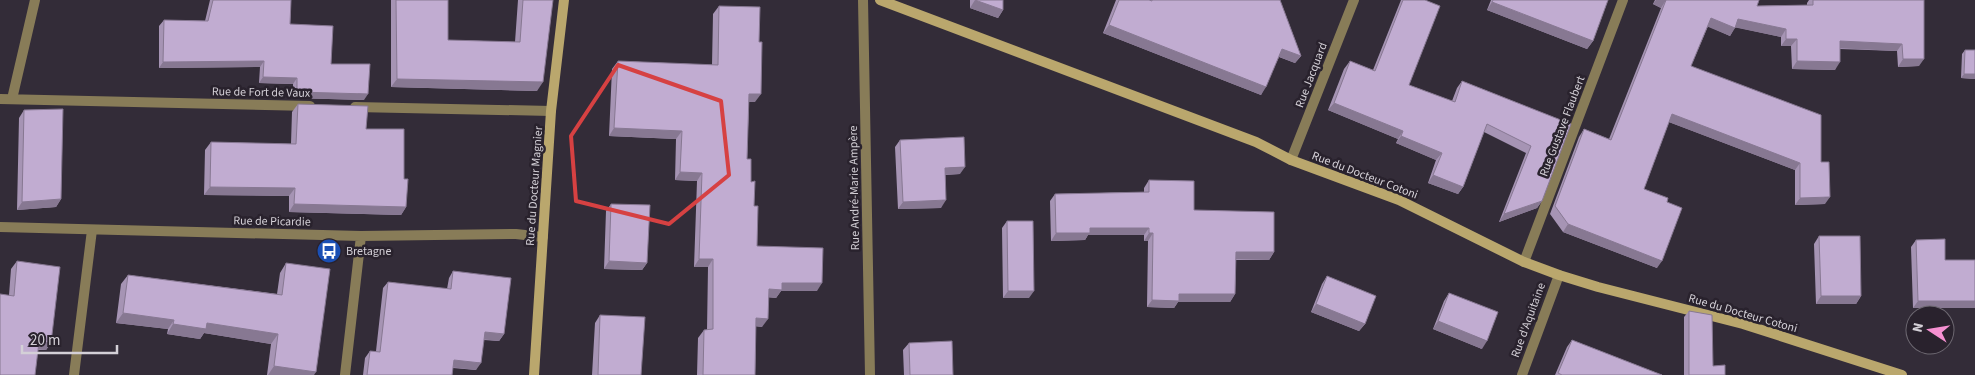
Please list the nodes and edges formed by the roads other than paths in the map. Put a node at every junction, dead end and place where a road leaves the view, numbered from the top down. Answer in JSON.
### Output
{"nodes":[{"id":1,"x":35,"y":0,"type":"edge"},
{"id":2,"x":564,"y":0,"type":"edge"},
{"id":3,"x":863,"y":0,"type":"edge"},
{"id":4,"x":880,"y":0,"type":"edge"},
{"id":5,"x":1354,"y":0,"type":"edge"},
{"id":6,"x":1623,"y":0,"type":"edge"},
{"id":7,"x":0,"y":99,"type":"edge"},
{"id":8,"x":12,"y":99,"type":"junction"},
{"id":9,"x":322,"y":106,"type":"edge"},
{"id":10,"x":342,"y":107,"type":"edge"},
{"id":11,"x":551,"y":111,"type":"junction"},
{"id":12,"x":1291,"y":160,"type":"junction"},
{"id":13,"x":0,"y":227,"type":"edge"},
{"id":14,"x":92,"y":230,"type":"junction"},
{"id":15,"x":361,"y":236,"type":"junction"},
{"id":16,"x":543,"y":237,"type":"junction"},
{"id":17,"x":1524,"y":262,"type":"junction"},
{"id":18,"x":1559,"y":275,"type":"junction"},
{"id":19,"x":74,"y":375,"type":"edge"},
{"id":20,"x":345,"y":375,"type":"edge"},
{"id":21,"x":534,"y":375,"type":"edge"},
{"id":22,"x":870,"y":375,"type":"edge"},
{"id":23,"x":1522,"y":375,"type":"edge"},
{"id":24,"x":1902,"y":375,"type":"edge"}],
"edges":[{"from":1,"to":8,"type":"street"},
{"from":2,"to":11,"type":"street","name":"Rue du Docteur Magnier"},
{"from":3,"to":22,"type":"street","name":"Rue André-Marie Ampère"},
{"from":4,"to":12,"type":"street","name":"Rue du Docteur Cotoni"},
{"from":5,"to":12,"type":"street","name":"Rue Jacquard"},
{"from":6,"to":17,"type":"street","name":"Rue Gustave Flaubert"},
{"from":7,"to":8,"type":"street","name":"Rue de Fort de Vaux"},
{"from":8,"to":9,"type":"street","name":"Rue de Fort de Vaux"},
{"from":10,"to":11,"type":"street"},
{"from":11,"to":16,"type":"street","name":"Rue du Docteur Magnier"},
{"from":12,"to":17,"type":"street","name":"Rue du Docteur Cotoni"},
{"from":13,"to":14,"type":"street","name":"Rue de Picardie"},
{"from":14,"to":15,"type":"street","name":"Rue de Picardie"},
{"from":14,"to":19,"type":"street"},
{"from":15,"to":16,"type":"street","name":"Rue de Picardie"},
{"from":15,"to":20,"type":"street"},
{"from":16,"to":21,"type":"street","name":"Rue du Docteur Magnier"},
{"from":17,"to":18,"type":"street","name":"Rue du Docteur Cotoni"},
{"from":18,"to":23,"type":"street","name":"Rue d'Aquitaine"},
{"from":18,"to":24,"type":"street","name":"Rue du Docteur Cotoni"}]}
